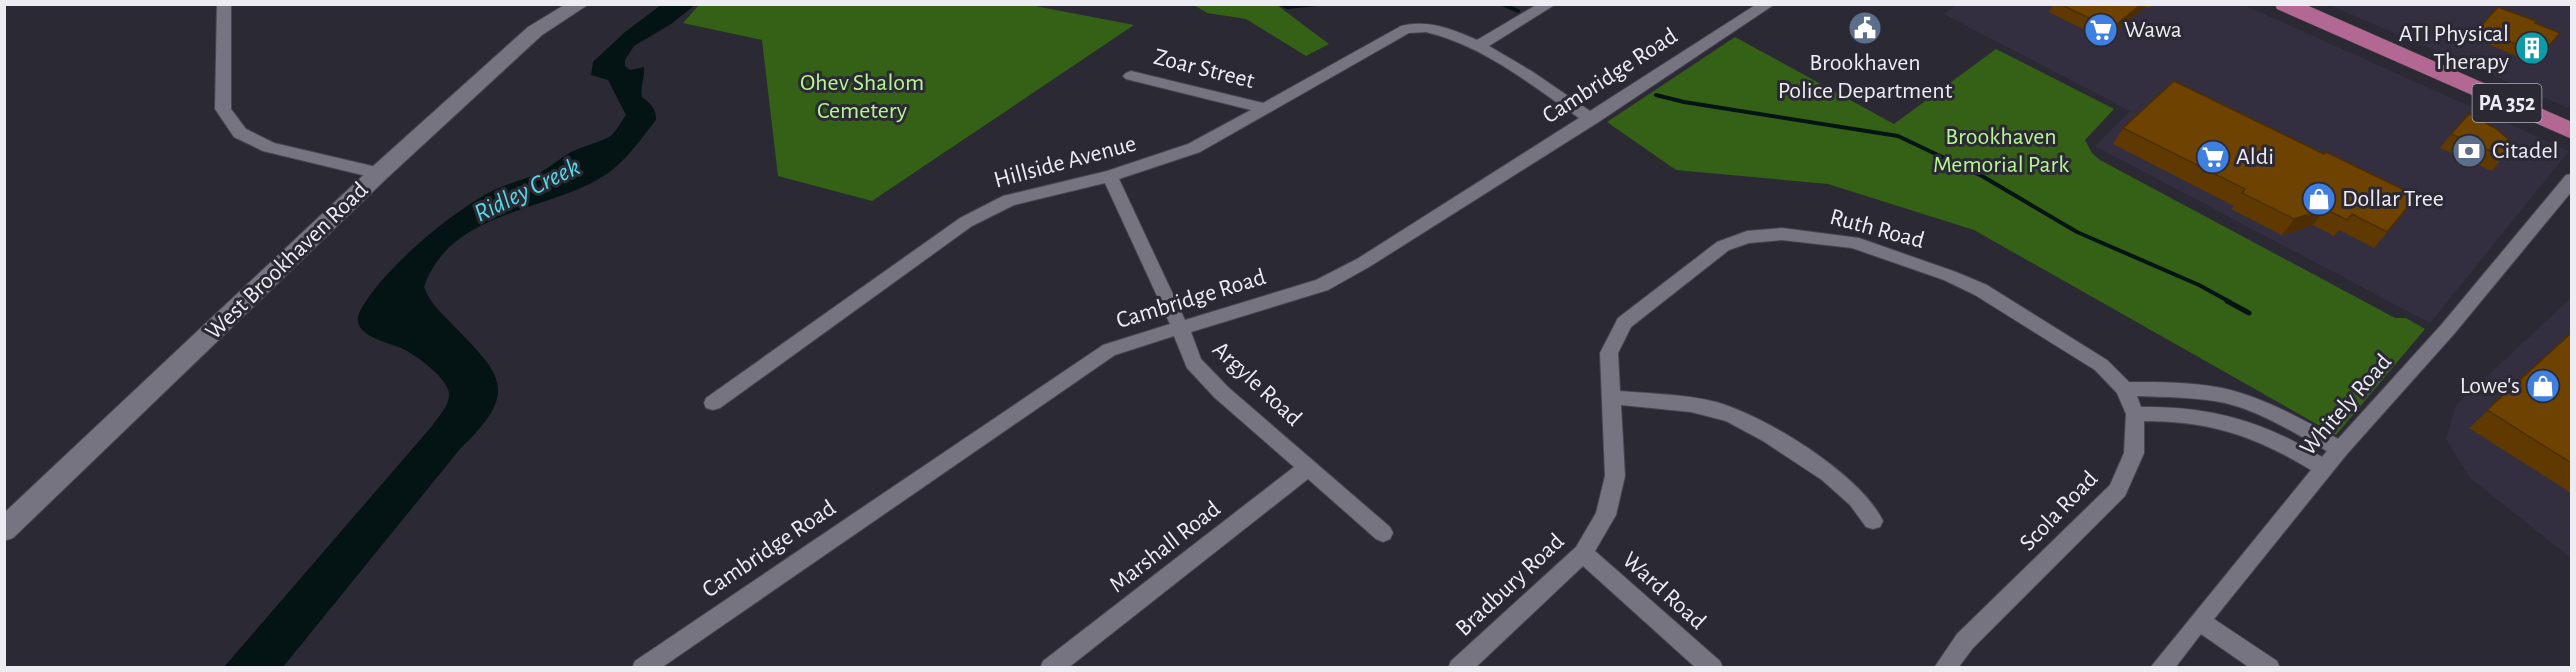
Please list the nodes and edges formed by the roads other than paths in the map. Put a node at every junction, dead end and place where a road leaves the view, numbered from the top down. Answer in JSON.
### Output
{"nodes":[{"id":1,"x":224,"y":4,"type":"edge"},
{"id":2,"x":580,"y":4,"type":"edge"},
{"id":3,"x":1549,"y":4,"type":"edge"},
{"id":4,"x":1768,"y":4,"type":"edge"},
{"id":5,"x":2285,"y":4,"type":"edge"},
{"id":6,"x":1479,"y":45,"type":"junction"},
{"id":7,"x":1131,"y":76,"type":"dead end"},
{"id":8,"x":1265,"y":108,"type":"junction"},
{"id":9,"x":1591,"y":119,"type":"junction"},
{"id":10,"x":2571,"y":131,"type":"edge"},
{"id":11,"x":379,"y":173,"type":"junction"},
{"id":12,"x":1110,"y":176,"type":"junction"},
{"id":13,"x":2571,"y":179,"type":"edge"},
{"id":14,"x":1180,"y":327,"type":"junction"},
{"id":15,"x":2124,"y":389,"type":"junction"},
{"id":16,"x":1611,"y":398,"type":"junction"},
{"id":17,"x":713,"y":403,"type":"dead end"},
{"id":18,"x":2135,"y":414,"type":"junction"},
{"id":19,"x":2340,"y":449,"type":"junction"},
{"id":20,"x":1309,"y":467,"type":"junction"},
{"id":21,"x":2324,"y":468,"type":"junction"},
{"id":22,"x":1873,"y":521,"type":"dead end"},
{"id":23,"x":4,"y":530,"type":"edge"},
{"id":24,"x":1383,"y":533,"type":"dead end"},
{"id":25,"x":1583,"y":553,"type":"junction"},
{"id":26,"x":2199,"y":621,"type":"junction"},
{"id":27,"x":643,"y":668,"type":"edge"},
{"id":28,"x":1051,"y":668,"type":"edge"},
{"id":29,"x":1459,"y":668,"type":"edge"},
{"id":30,"x":1712,"y":668,"type":"edge"},
{"id":31,"x":1945,"y":668,"type":"edge"},
{"id":32,"x":2161,"y":668,"type":"edge"},
{"id":33,"x":2269,"y":668,"type":"edge"}],
"edges":[{"from":1,"to":11,"type":"street"},
{"from":2,"to":11,"type":"street","name":"West Brookhaven Road"},
{"from":3,"to":6,"type":"street"},
{"from":4,"to":9,"type":"street","name":"Cambridge Road"},
{"from":5,"to":10,"type":"main road","number":"PA 352"},
{"from":6,"to":8,"type":"street","name":"Hillside Avenue"},
{"from":6,"to":9,"type":"street"},
{"from":7,"to":8,"type":"street","name":"Zoar Street"},
{"from":8,"to":12,"type":"street","name":"Hillside Avenue"},
{"from":9,"to":14,"type":"street","name":"Cambridge Road"},
{"from":11,"to":23,"type":"street","name":"West Brookhaven Road"},
{"from":12,"to":14,"type":"street","name":"Argyle Road"},
{"from":12,"to":17,"type":"street","name":"Hillside Avenue"},
{"from":13,"to":19,"type":"street","name":"Whitely Road"},
{"from":14,"to":20,"type":"street","name":"Argyle Road"},
{"from":14,"to":27,"type":"street","name":"Cambridge Road"},
{"from":15,"to":16,"type":"street","name":"Ruth Road"},
{"from":15,"to":18,"type":"street","name":"Ruth Road"},
{"from":15,"to":19,"type":"street"},
{"from":16,"to":22,"type":"street"},
{"from":16,"to":25,"type":"street","name":"Bradbury Road"},
{"from":18,"to":21,"type":"street"},
{"from":18,"to":31,"type":"street","name":"Scola Road"},
{"from":19,"to":21,"type":"street","name":"Whitely Road"},
{"from":20,"to":24,"type":"street","name":"Argyle Road"},
{"from":20,"to":28,"type":"street","name":"Marshall Road"},
{"from":21,"to":26,"type":"street","name":"Whitely Road"},
{"from":25,"to":29,"type":"street","name":"Bradbury Road"},
{"from":25,"to":30,"type":"street","name":"Ward Road"},
{"from":26,"to":32,"type":"street","name":"Whitely Road"},
{"from":26,"to":33,"type":"street"}]}
